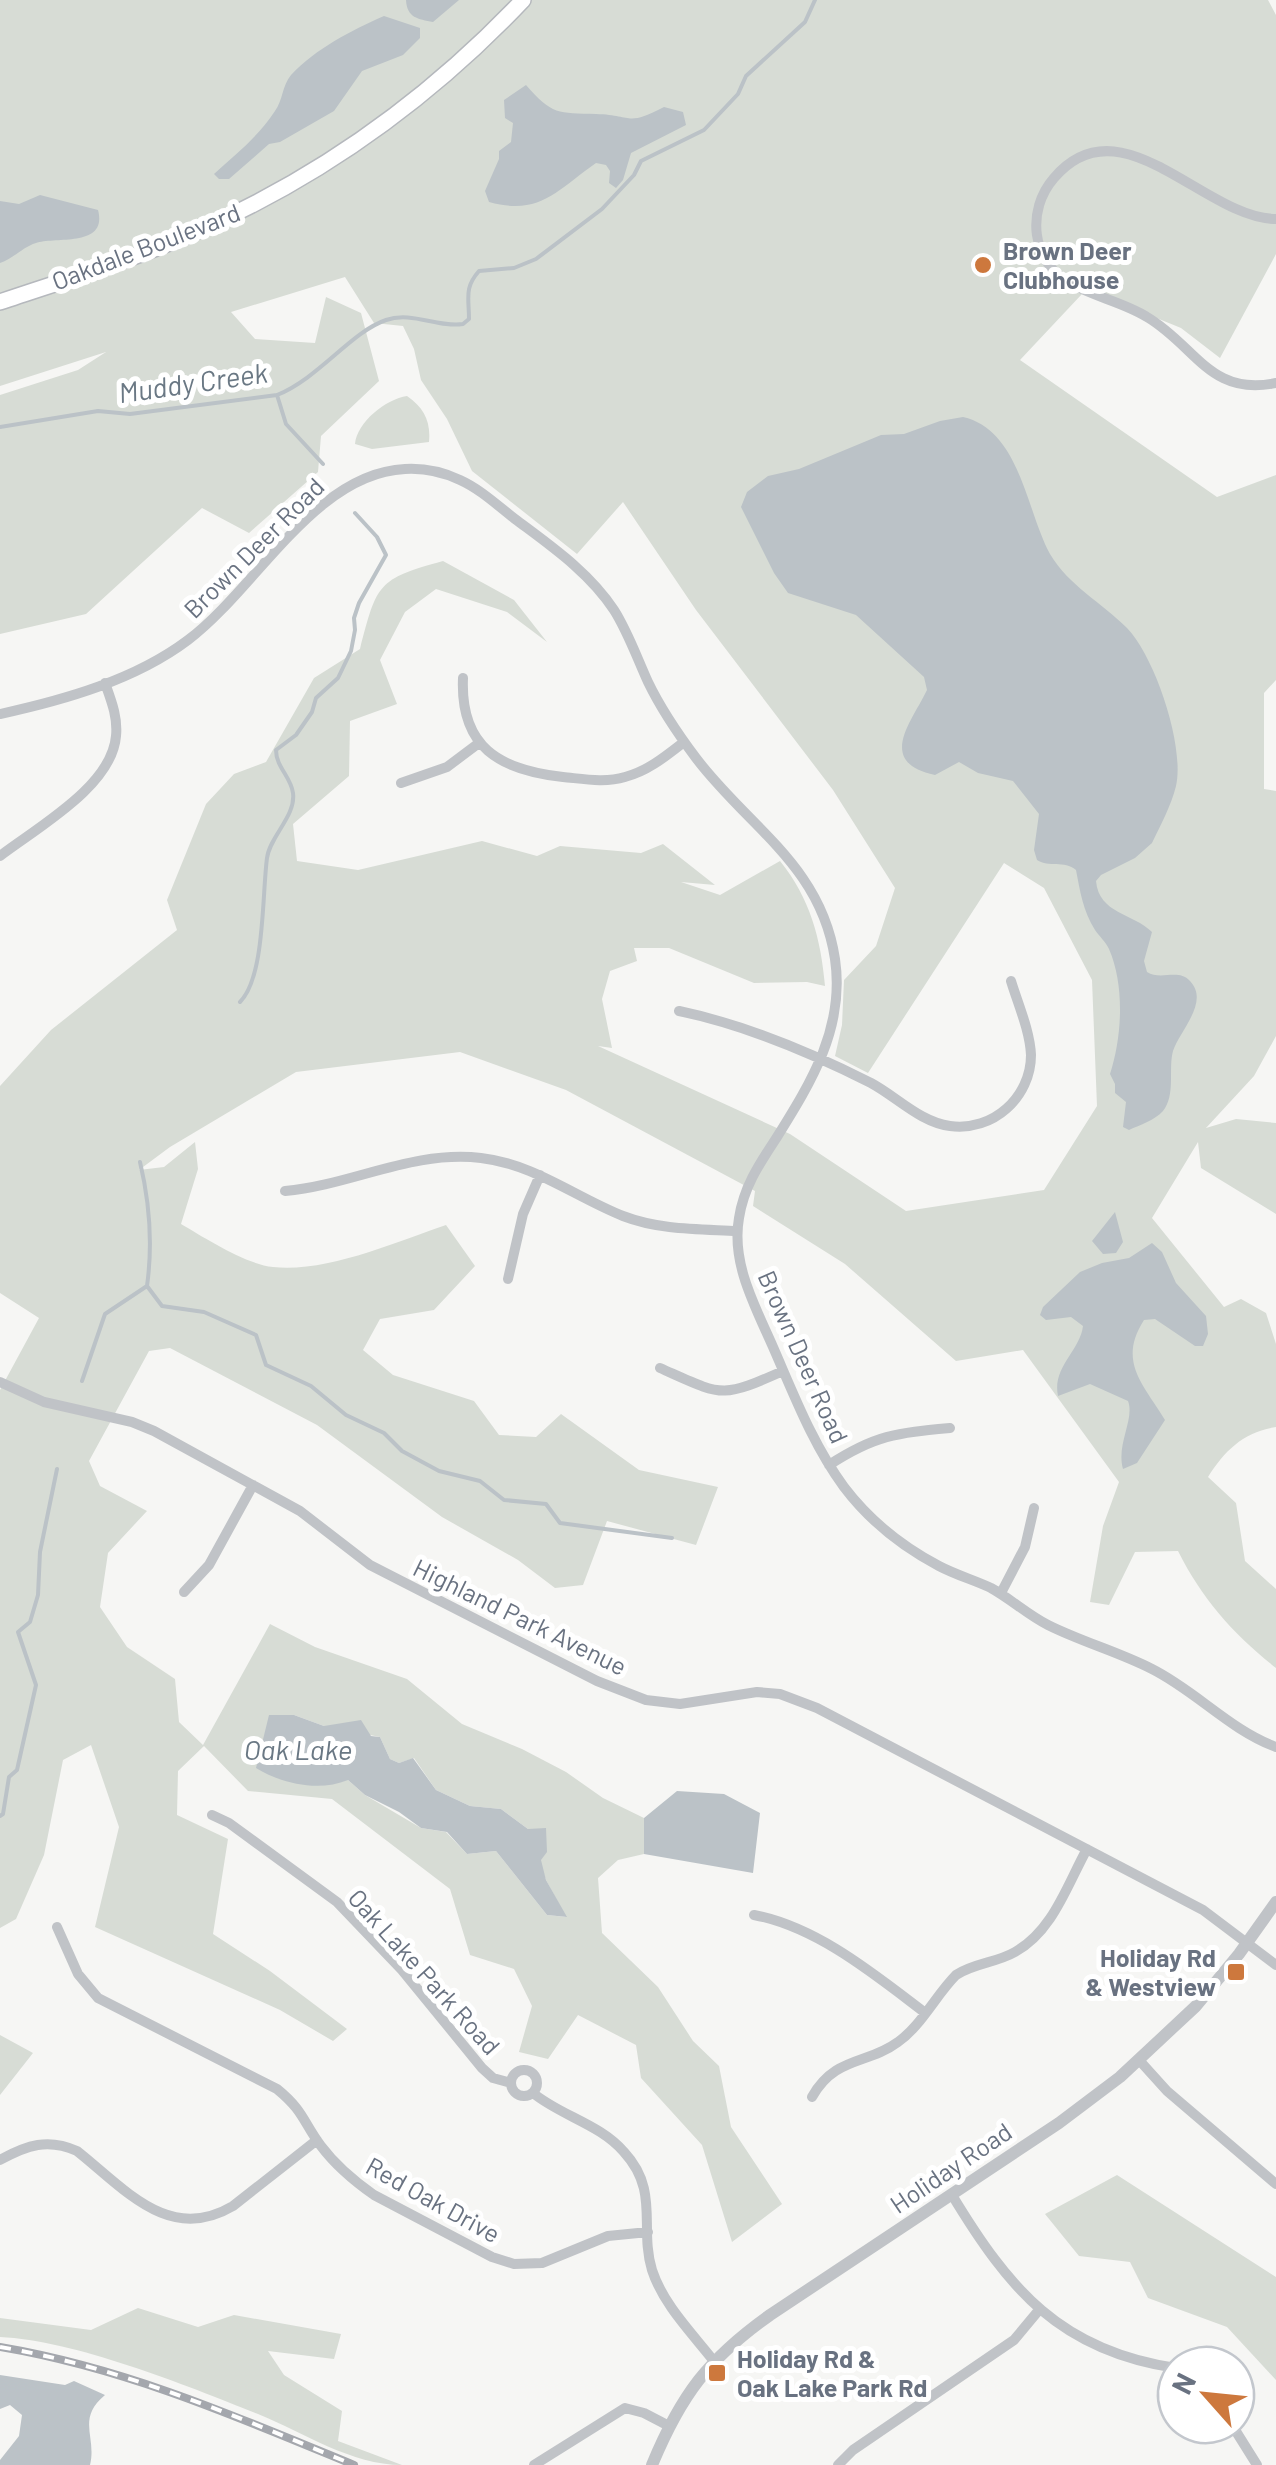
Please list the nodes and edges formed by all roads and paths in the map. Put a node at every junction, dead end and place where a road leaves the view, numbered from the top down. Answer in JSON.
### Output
{"nodes":[{"id":1,"x":523,"y":0,"type":"edge"},
{"id":2,"x":1276,"y":219,"type":"edge"},
{"id":3,"x":0,"y":302,"type":"edge"},
{"id":4,"x":1276,"y":383,"type":"edge"},
{"id":5,"x":463,"y":678,"type":"dead end"},
{"id":6,"x":105,"y":683,"type":"junction"},
{"id":7,"x":0,"y":714,"type":"edge"},
{"id":8,"x":684,"y":742,"type":"junction"},
{"id":9,"x":480,"y":744,"type":"junction"},
{"id":10,"x":401,"y":783,"type":"dead end"},
{"id":11,"x":0,"y":856,"type":"edge"},
{"id":12,"x":1011,"y":981,"type":"dead end"},
{"id":13,"x":679,"y":1012,"type":"dead end"},
{"id":14,"x":821,"y":1062,"type":"junction"},
{"id":15,"x":540,"y":1175,"type":"junction"},
{"id":16,"x":285,"y":1191,"type":"dead end"},
{"id":17,"x":737,"y":1231,"type":"junction"},
{"id":18,"x":508,"y":1279,"type":"dead end"},
{"id":19,"x":660,"y":1368,"type":"dead end"},
{"id":20,"x":783,"y":1370,"type":"junction"},
{"id":21,"x":0,"y":1382,"type":"edge"},
{"id":22,"x":950,"y":1428,"type":"dead end"},
{"id":23,"x":830,"y":1466,"type":"junction"},
{"id":24,"x":253,"y":1485,"type":"junction"},
{"id":25,"x":1034,"y":1508,"type":"dead end"},
{"id":26,"x":184,"y":1592,"type":"dead end"},
{"id":27,"x":1001,"y":1593,"type":"junction"},
{"id":28,"x":1276,"y":1748,"type":"edge"},
{"id":29,"x":212,"y":1815,"type":"dead end"},
{"id":30,"x":1086,"y":1849,"type":"junction"},
{"id":31,"x":1276,"y":1902,"type":"edge"},
{"id":32,"x":754,"y":1915,"type":"dead end"},
{"id":33,"x":57,"y":1927,"type":"dead end"},
{"id":34,"x":1247,"y":1944,"type":"junction"},
{"id":35,"x":1276,"y":1965,"type":"edge"},
{"id":36,"x":924,"y":2012,"type":"junction"},
{"id":37,"x":1140,"y":2060,"type":"junction"},
{"id":38,"x":511,"y":2084,"type":"junction"},
{"id":39,"x":533,"y":2093,"type":"junction"},
{"id":40,"x":812,"y":2097,"type":"dead end"},
{"id":41,"x":317,"y":2140,"type":"junction"},
{"id":42,"x":0,"y":2160,"type":"edge"},
{"id":43,"x":1276,"y":2184,"type":"edge"},
{"id":44,"x":952,"y":2195,"type":"junction"},
{"id":45,"x":648,"y":2232,"type":"junction"},
{"id":46,"x":1039,"y":2310,"type":"junction"},
{"id":47,"x":713,"y":2360,"type":"junction"},
{"id":48,"x":1156,"y":2364,"type":"edge"},
{"id":49,"x":668,"y":2426,"type":"junction"},
{"id":50,"x":656,"y":2464,"type":"edge"},
{"id":51,"x":534,"y":2465,"type":"edge"},
{"id":52,"x":838,"y":2465,"type":"edge"}],
"edges":[{"from":1,"to":3,"type":"main road","name":"Oakdale Boulevard"},
{"from":2,"to":4,"type":"street"},
{"from":5,"to":9,"type":"street"},
{"from":6,"to":7,"type":"street","name":"Brown Deer Road"},
{"from":6,"to":8,"type":"street","name":"Brown Deer Road"},
{"from":6,"to":11,"type":"street"},
{"from":8,"to":9,"type":"street"},
{"from":8,"to":14,"type":"street","name":"Brown Deer Road"},
{"from":9,"to":10,"type":"street"},
{"from":12,"to":14,"type":"street"},
{"from":13,"to":14,"type":"street"},
{"from":14,"to":17,"type":"street","name":"Brown Deer Road"},
{"from":15,"to":16,"type":"street"},
{"from":15,"to":17,"type":"street"},
{"from":15,"to":18,"type":"street"},
{"from":17,"to":20,"type":"street","name":"Brown Deer Road"},
{"from":19,"to":20,"type":"street"},
{"from":20,"to":23,"type":"street","name":"Brown Deer Road"},
{"from":21,"to":24,"type":"street","name":"Highland Park Avenue"},
{"from":22,"to":23,"type":"street"},
{"from":23,"to":27,"type":"street","name":"Brown Deer Road"},
{"from":24,"to":26,"type":"street"},
{"from":24,"to":30,"type":"street","name":"Highland Park Avenue"},
{"from":25,"to":27,"type":"street"},
{"from":27,"to":28,"type":"street","name":"Brown Deer Road"},
{"from":29,"to":38,"type":"street","name":"Oak Lake Park Road"},
{"from":30,"to":34,"type":"street","name":"Highland Park Avenue"},
{"from":30,"to":36,"type":"street"},
{"from":31,"to":34,"type":"street","name":"Holiday Road"},
{"from":32,"to":36,"type":"street"},
{"from":33,"to":41,"type":"street","name":"Red Oak Drive"},
{"from":34,"to":35,"type":"street","name":"Highland Park Avenue"},
{"from":34,"to":37,"type":"street","name":"Holiday Road"},
{"from":36,"to":40,"type":"street"},
{"from":37,"to":43,"type":"street"},
{"from":37,"to":44,"type":"street","name":"Holiday Road"},
{"from":38,"to":39,"type":"street","name":"Oak Lake Park Road"},
{"from":38,"to":39,"type":"street","name":"Oak Lake Park Road"},
{"from":39,"to":45,"type":"street","name":"Oak Lake Park Road"},
{"from":41,"to":42,"type":"street"},
{"from":41,"to":45,"type":"street","name":"Red Oak Drive"},
{"from":44,"to":46,"type":"street"},
{"from":44,"to":47,"type":"street","name":"Holiday Road"},
{"from":45,"to":47,"type":"street","name":"Oak Lake Park Road"},
{"from":46,"to":48,"type":"street"},
{"from":46,"to":52,"type":"street"},
{"from":47,"to":49,"type":"street","name":"Holiday Road"},
{"from":49,"to":50,"type":"street","name":"Holiday Road"},
{"from":49,"to":51,"type":"street"}]}
